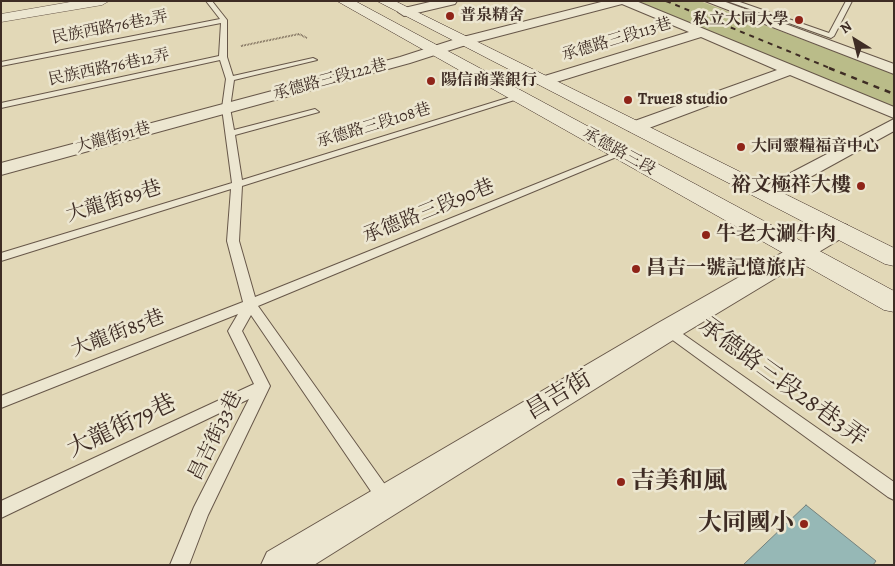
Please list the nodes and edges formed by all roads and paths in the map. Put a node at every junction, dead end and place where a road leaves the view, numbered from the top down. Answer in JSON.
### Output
{"nodes":[{"id":1,"x":102,"y":1,"type":"edge"},
{"id":2,"x":209,"y":1,"type":"edge"},
{"id":3,"x":344,"y":1,"type":"edge"},
{"id":4,"x":384,"y":1,"type":"edge"},
{"id":5,"x":451,"y":1,"type":"edge"},
{"id":6,"x":621,"y":1,"type":"edge"},
{"id":7,"x":625,"y":1,"type":"edge"},
{"id":8,"x":710,"y":1,"type":"edge"},
{"id":9,"x":730,"y":1,"type":"edge"},
{"id":10,"x":849,"y":1,"type":"edge"},
{"id":11,"x":404,"y":12,"type":"junction"},
{"id":12,"x":1,"y":18,"type":"edge"},
{"id":13,"x":224,"y":20,"type":"junction"},
{"id":14,"x":701,"y":33,"type":"junction"},
{"id":15,"x":307,"y":38,"type":"dead end"},
{"id":16,"x":464,"y":41,"type":"junction"},
{"id":17,"x":435,"y":51,"type":"junction"},
{"id":18,"x":223,"y":54,"type":"junction"},
{"id":19,"x":313,"y":60,"type":"dead end"},
{"id":20,"x":1,"y":64,"type":"edge"},
{"id":21,"x":894,"y":69,"type":"edge"},
{"id":22,"x":790,"y":70,"type":"junction"},
{"id":23,"x":230,"y":79,"type":"junction"},
{"id":24,"x":544,"y":81,"type":"junction"},
{"id":25,"x":520,"y":97,"type":"junction"},
{"id":26,"x":1,"y":106,"type":"edge"},
{"id":27,"x":226,"y":108,"type":"junction"},
{"id":28,"x":315,"y":112,"type":"dead end"},
{"id":29,"x":894,"y":113,"type":"edge"},
{"id":30,"x":894,"y":124,"type":"edge"},
{"id":31,"x":636,"y":127,"type":"junction"},
{"id":32,"x":229,"y":134,"type":"junction"},
{"id":33,"x":621,"y":153,"type":"junction"},
{"id":34,"x":1,"y":168,"type":"edge"},
{"id":35,"x":237,"y":183,"type":"junction"},
{"id":36,"x":767,"y":193,"type":"junction"},
{"id":37,"x":839,"y":230,"type":"junction"},
{"id":38,"x":798,"y":252,"type":"junction"},
{"id":39,"x":1,"y":256,"type":"edge"},
{"id":40,"x":894,"y":258,"type":"edge"},
{"id":41,"x":894,"y":303,"type":"edge"},
{"id":42,"x":250,"y":304,"type":"junction"},
{"id":43,"x":668,"y":330,"type":"junction"},
{"id":44,"x":263,"y":386,"type":"junction"},
{"id":45,"x":1,"y":402,"type":"edge"},
{"id":46,"x":894,"y":492,"type":"edge"},
{"id":47,"x":387,"y":500,"type":"junction"},
{"id":48,"x":1,"y":510,"type":"edge"},
{"id":49,"x":179,"y":565,"type":"edge"},
{"id":50,"x":280,"y":565,"type":"edge"}],
"edges":[{"from":1,"to":12,"type":"main road"},
{"from":2,"to":13,"type":"lane"},
{"from":3,"to":17,"type":"main road","name":"承德路三段"},
{"from":4,"to":11,"type":"main road","name":"承德路三段"},
{"from":5,"to":11,"type":"street"},
{"from":6,"to":16,"type":"street","name":"承德路三段122巷"},
{"from":7,"to":14,"type":"street"},
{"from":8,"to":21,"type":"street"},
{"from":9,"to":10,"type":"lane"},
{"from":11,"to":16,"type":"main road","name":"承德路三段"},
{"from":13,"to":18,"type":"lane"},
{"from":13,"to":20,"type":"lane","name":"民族西路76巷2弄"},
{"from":14,"to":22,"type":"street"},
{"from":14,"to":24,"type":"street","name":"承德路三段113巷"},
{"from":15,"to":18,"type":"path"},
{"from":16,"to":17,"type":"street","name":"承德路三段122巷"},
{"from":16,"to":24,"type":"main road","name":"承德路三段"},
{"from":17,"to":25,"type":"main road","name":"承德路三段"},
{"from":17,"to":27,"type":"street","name":"承德路三段122巷"},
{"from":18,"to":23,"type":"lane"},
{"from":18,"to":26,"type":"lane","name":"民族西路76巷12弄"},
{"from":19,"to":23,"type":"lane"},
{"from":22,"to":29,"type":"street"},
{"from":22,"to":31,"type":"street"},
{"from":23,"to":27,"type":"lane"},
{"from":24,"to":31,"type":"main road","name":"承德路三段"},
{"from":25,"to":33,"type":"main road","name":"承德路三段"},
{"from":25,"to":35,"type":"lane","name":"承德路三段108巷"},
{"from":27,"to":32,"type":"lane"},
{"from":27,"to":34,"type":"street","name":"大龍街91巷"},
{"from":28,"to":32,"type":"lane"},
{"from":30,"to":36,"type":"street"},
{"from":31,"to":36,"type":"main road","name":"承德路三段"},
{"from":32,"to":35,"type":"lane"},
{"from":33,"to":38,"type":"main road","name":"承德路三段"},
{"from":33,"to":42,"type":"lane","name":"承德路三段90巷"},
{"from":35,"to":39,"type":"lane","name":"大龍街89巷"},
{"from":35,"to":42,"type":"lane"},
{"from":36,"to":37,"type":"main road","name":"承德路三段"},
{"from":37,"to":38,"type":"street","name":"昌吉街"},
{"from":37,"to":40,"type":"main road","name":"承德路三段"},
{"from":38,"to":41,"type":"main road","name":"承德路三段"},
{"from":38,"to":43,"type":"street","name":"昌吉街"},
{"from":42,"to":44,"type":"lane","name":"昌吉街33巷"},
{"from":42,"to":45,"type":"lane","name":"大龍街85巷"},
{"from":42,"to":47,"type":"lane"},
{"from":43,"to":46,"type":"lane","name":"承德路三段28巷3弄"},
{"from":43,"to":47,"type":"street","name":"昌吉街"},
{"from":44,"to":48,"type":"lane","name":"大龍街79巷"},
{"from":44,"to":49,"type":"lane","name":"昌吉街33巷"},
{"from":47,"to":50,"type":"street","name":"昌吉街"}]}
